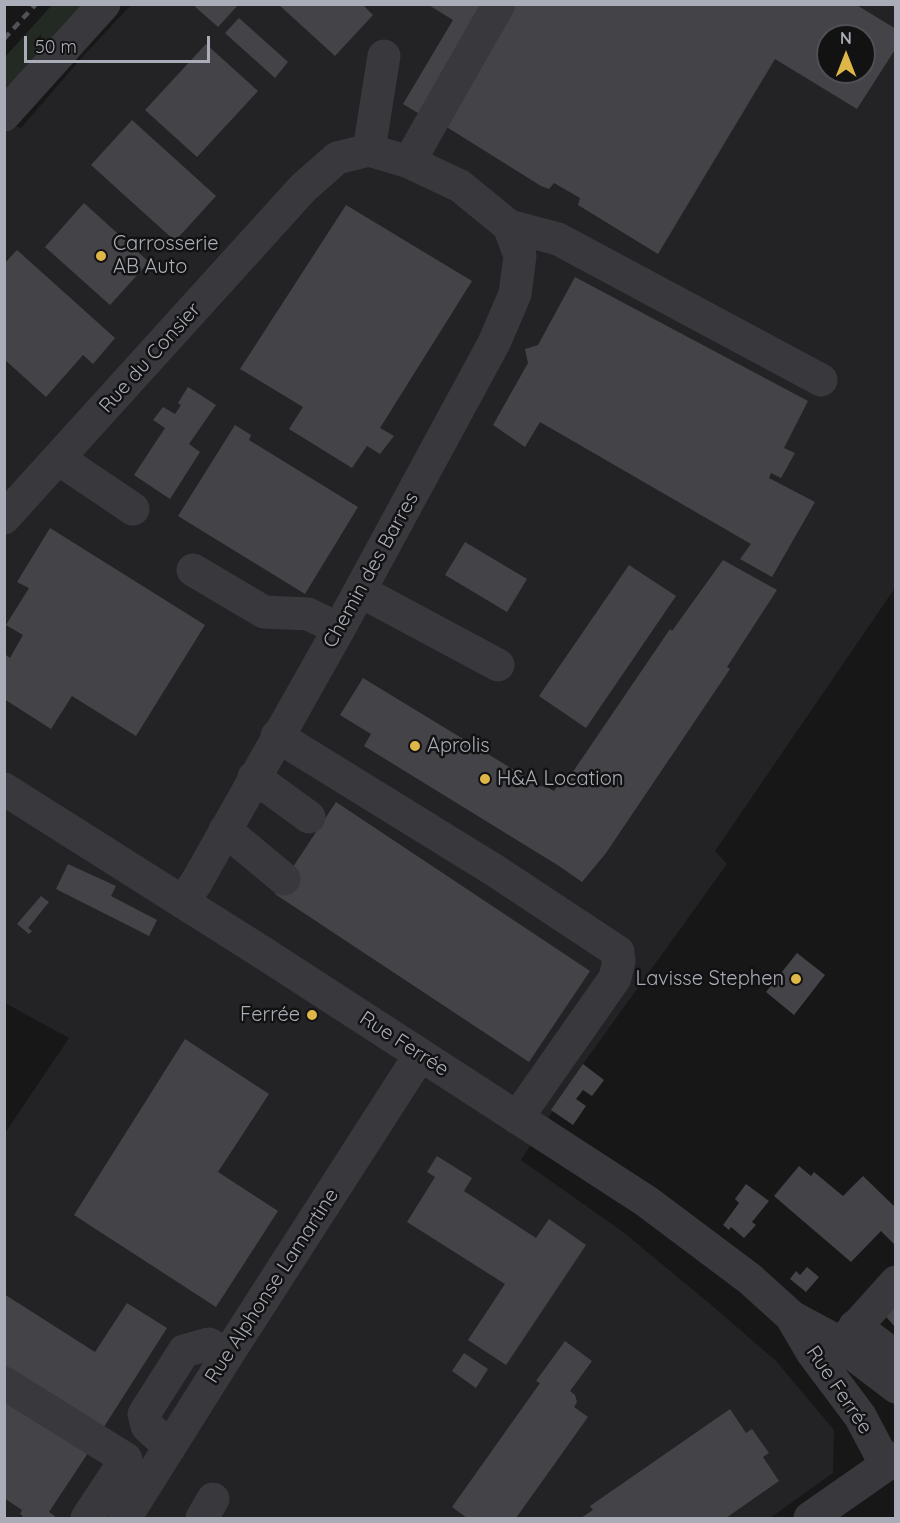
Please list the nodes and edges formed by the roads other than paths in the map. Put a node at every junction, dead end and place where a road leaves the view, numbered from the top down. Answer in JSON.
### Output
{"nodes":[{"id":1,"x":104,"y":4,"type":"edge"},
{"id":2,"x":499,"y":4,"type":"edge"},
{"id":3,"x":384,"y":56,"type":"dead end"},
{"id":4,"x":4,"y":115,"type":"edge"},
{"id":5,"x":369,"y":150,"type":"junction"},
{"id":6,"x":409,"y":162,"type":"junction"},
{"id":7,"x":509,"y":226,"type":"junction"},
{"id":8,"x":821,"y":380,"type":"dead end"},
{"id":9,"x":59,"y":459,"type":"junction"},
{"id":10,"x":133,"y":509,"type":"dead end"},
{"id":11,"x":4,"y":518,"type":"edge"},
{"id":12,"x":193,"y":570,"type":"dead end"},
{"id":13,"x":360,"y":591,"type":"junction"},
{"id":14,"x":339,"y":629,"type":"junction"},
{"id":15,"x":498,"y":665,"type":"dead end"},
{"id":16,"x":277,"y":736,"type":"junction"},
{"id":17,"x":254,"y":777,"type":"junction"},
{"id":18,"x":4,"y":789,"type":"edge"},
{"id":19,"x":309,"y":816,"type":"dead end"},
{"id":20,"x":225,"y":830,"type":"junction"},
{"id":21,"x":284,"y":879,"type":"dead end"},
{"id":22,"x":182,"y":902,"type":"junction"},
{"id":23,"x":420,"y":1055,"type":"junction"},
{"id":24,"x":517,"y":1118,"type":"junction"},
{"id":25,"x":896,"y":1281,"type":"edge"},
{"id":26,"x":839,"y":1345,"type":"junction"},
{"id":27,"x":896,"y":1357,"type":"edge"},
{"id":28,"x":4,"y":1383,"type":"edge"},
{"id":29,"x":896,"y":1387,"type":"edge"},
{"id":30,"x":891,"y":1461,"type":"edge"},
{"id":31,"x":87,"y":1518,"type":"edge"},
{"id":32,"x":125,"y":1518,"type":"edge"},
{"id":33,"x":810,"y":1518,"type":"edge"}],
"edges":[{"from":1,"to":4,"type":"street"},
{"from":2,"to":6,"type":"street"},
{"from":3,"to":5,"type":"street"},
{"from":5,"to":6,"type":"street"},
{"from":5,"to":9,"type":"street","name":"Rue du Consier"},
{"from":6,"to":7,"type":"street"},
{"from":7,"to":8,"type":"street"},
{"from":7,"to":13,"type":"street","name":"Chemin des Barres"},
{"from":9,"to":10,"type":"street"},
{"from":9,"to":11,"type":"street","name":"Rue du Consier"},
{"from":12,"to":14,"type":"street"},
{"from":13,"to":14,"type":"street","name":"Chemin des Barres"},
{"from":13,"to":15,"type":"street"},
{"from":14,"to":16,"type":"street","name":"Chemin des Barres"},
{"from":16,"to":17,"type":"street","name":"Chemin des Barres"},
{"from":16,"to":24,"type":"street"},
{"from":17,"to":19,"type":"street"},
{"from":17,"to":20,"type":"street","name":"Chemin des Barres"},
{"from":18,"to":22,"type":"street","name":"Rue Ferrée"},
{"from":20,"to":21,"type":"street"},
{"from":20,"to":22,"type":"street","name":"Chemin des Barres"},
{"from":22,"to":23,"type":"street","name":"Rue Ferrée"},
{"from":23,"to":24,"type":"street","name":"Rue Ferrée"},
{"from":23,"to":32,"type":"street","name":"Rue Alphonse Lamartine"},
{"from":24,"to":26,"type":"street","name":"Rue Ferrée"},
{"from":25,"to":26,"type":"street"},
{"from":26,"to":27,"type":"street"},
{"from":26,"to":29,"type":"street","name":"Rue Ferrée"},
{"from":26,"to":30,"type":"street","name":"Rue Ferrée"},
{"from":28,"to":31,"type":"street"},
{"from":30,"to":33,"type":"street"}]}
